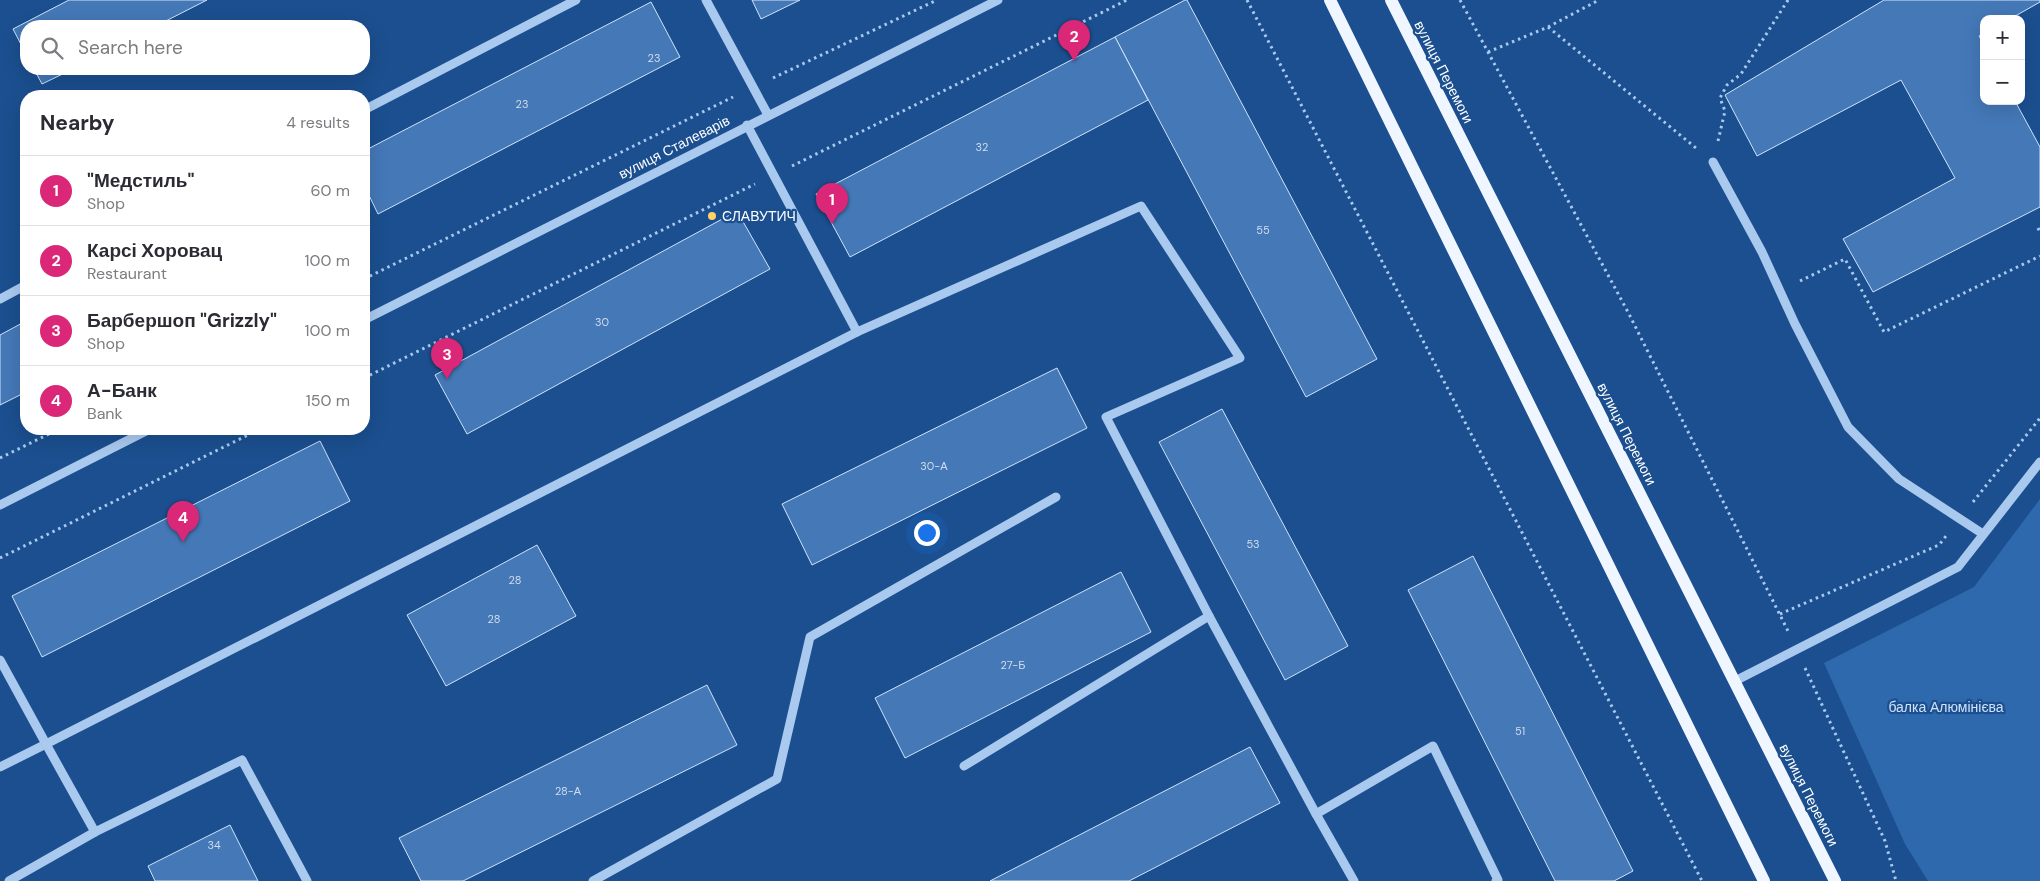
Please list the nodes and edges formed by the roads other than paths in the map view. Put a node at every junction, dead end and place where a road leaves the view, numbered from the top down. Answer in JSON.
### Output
{"nodes":[{"id":1,"x":576,"y":0,"type":"edge"},
{"id":2,"x":706,"y":0,"type":"edge"},
{"id":3,"x":998,"y":0,"type":"edge"},
{"id":4,"x":1330,"y":0,"type":"edge"},
{"id":5,"x":1391,"y":0,"type":"edge"},
{"id":6,"x":370,"y":107,"type":"edge"},
{"id":7,"x":768,"y":115,"type":"junction"},
{"id":8,"x":747,"y":125,"type":"junction"},
{"id":9,"x":1713,"y":162,"type":"road end"},
{"id":10,"x":20,"y":288,"type":"edge"},
{"id":11,"x":0,"y":298,"type":"edge"},
{"id":12,"x":370,"y":317,"type":"edge"},
{"id":13,"x":857,"y":332,"type":"junction"},
{"id":14,"x":138,"y":435,"type":"edge"},
{"id":15,"x":2040,"y":462,"type":"edge"},
{"id":16,"x":1056,"y":497,"type":"dead end"},
{"id":17,"x":0,"y":505,"type":"edge"},
{"id":18,"x":1983,"y":534,"type":"junction"},
{"id":19,"x":1209,"y":616,"type":"junction"},
{"id":20,"x":0,"y":660,"type":"edge"},
{"id":21,"x":1735,"y":681,"type":"junction"},
{"id":22,"x":46,"y":744,"type":"junction"},
{"id":23,"x":964,"y":766,"type":"dead end"},
{"id":24,"x":0,"y":767,"type":"edge"},
{"id":25,"x":1316,"y":814,"type":"junction"},
{"id":26,"x":95,"y":832,"type":"junction"},
{"id":27,"x":9,"y":881,"type":"edge"},
{"id":28,"x":307,"y":881,"type":"edge"},
{"id":29,"x":593,"y":881,"type":"edge"},
{"id":30,"x":1354,"y":881,"type":"edge"},
{"id":31,"x":1496,"y":881,"type":"edge"},
{"id":32,"x":1764,"y":881,"type":"edge"},
{"id":33,"x":1835,"y":881,"type":"edge"}],
"edges":[{"from":1,"to":6,"type":"street"},
{"from":2,"to":7,"type":"street"},
{"from":3,"to":7,"type":"street","name":"вулиця Сталеварів"},
{"from":4,"to":32,"type":"main road"},
{"from":5,"to":21,"type":"main road","name":"вулиця Перемоги"},
{"from":7,"to":8,"type":"street","name":"вулиця Сталеварів"},
{"from":8,"to":12,"type":"street","name":"вулиця Сталеварів"},
{"from":8,"to":13,"type":"street"},
{"from":9,"to":18,"type":"street"},
{"from":10,"to":11,"type":"street"},
{"from":13,"to":19,"type":"street"},
{"from":13,"to":22,"type":"street"},
{"from":14,"to":17,"type":"street"},
{"from":15,"to":18,"type":"street"},
{"from":16,"to":29,"type":"street"},
{"from":18,"to":21,"type":"street"},
{"from":19,"to":23,"type":"street"},
{"from":19,"to":25,"type":"street"},
{"from":20,"to":22,"type":"street"},
{"from":21,"to":33,"type":"main road","name":"вулиця Перемоги"},
{"from":22,"to":24,"type":"street"},
{"from":22,"to":26,"type":"street"},
{"from":25,"to":30,"type":"street"},
{"from":25,"to":31,"type":"street"},
{"from":26,"to":27,"type":"street"},
{"from":26,"to":28,"type":"street"}]}
